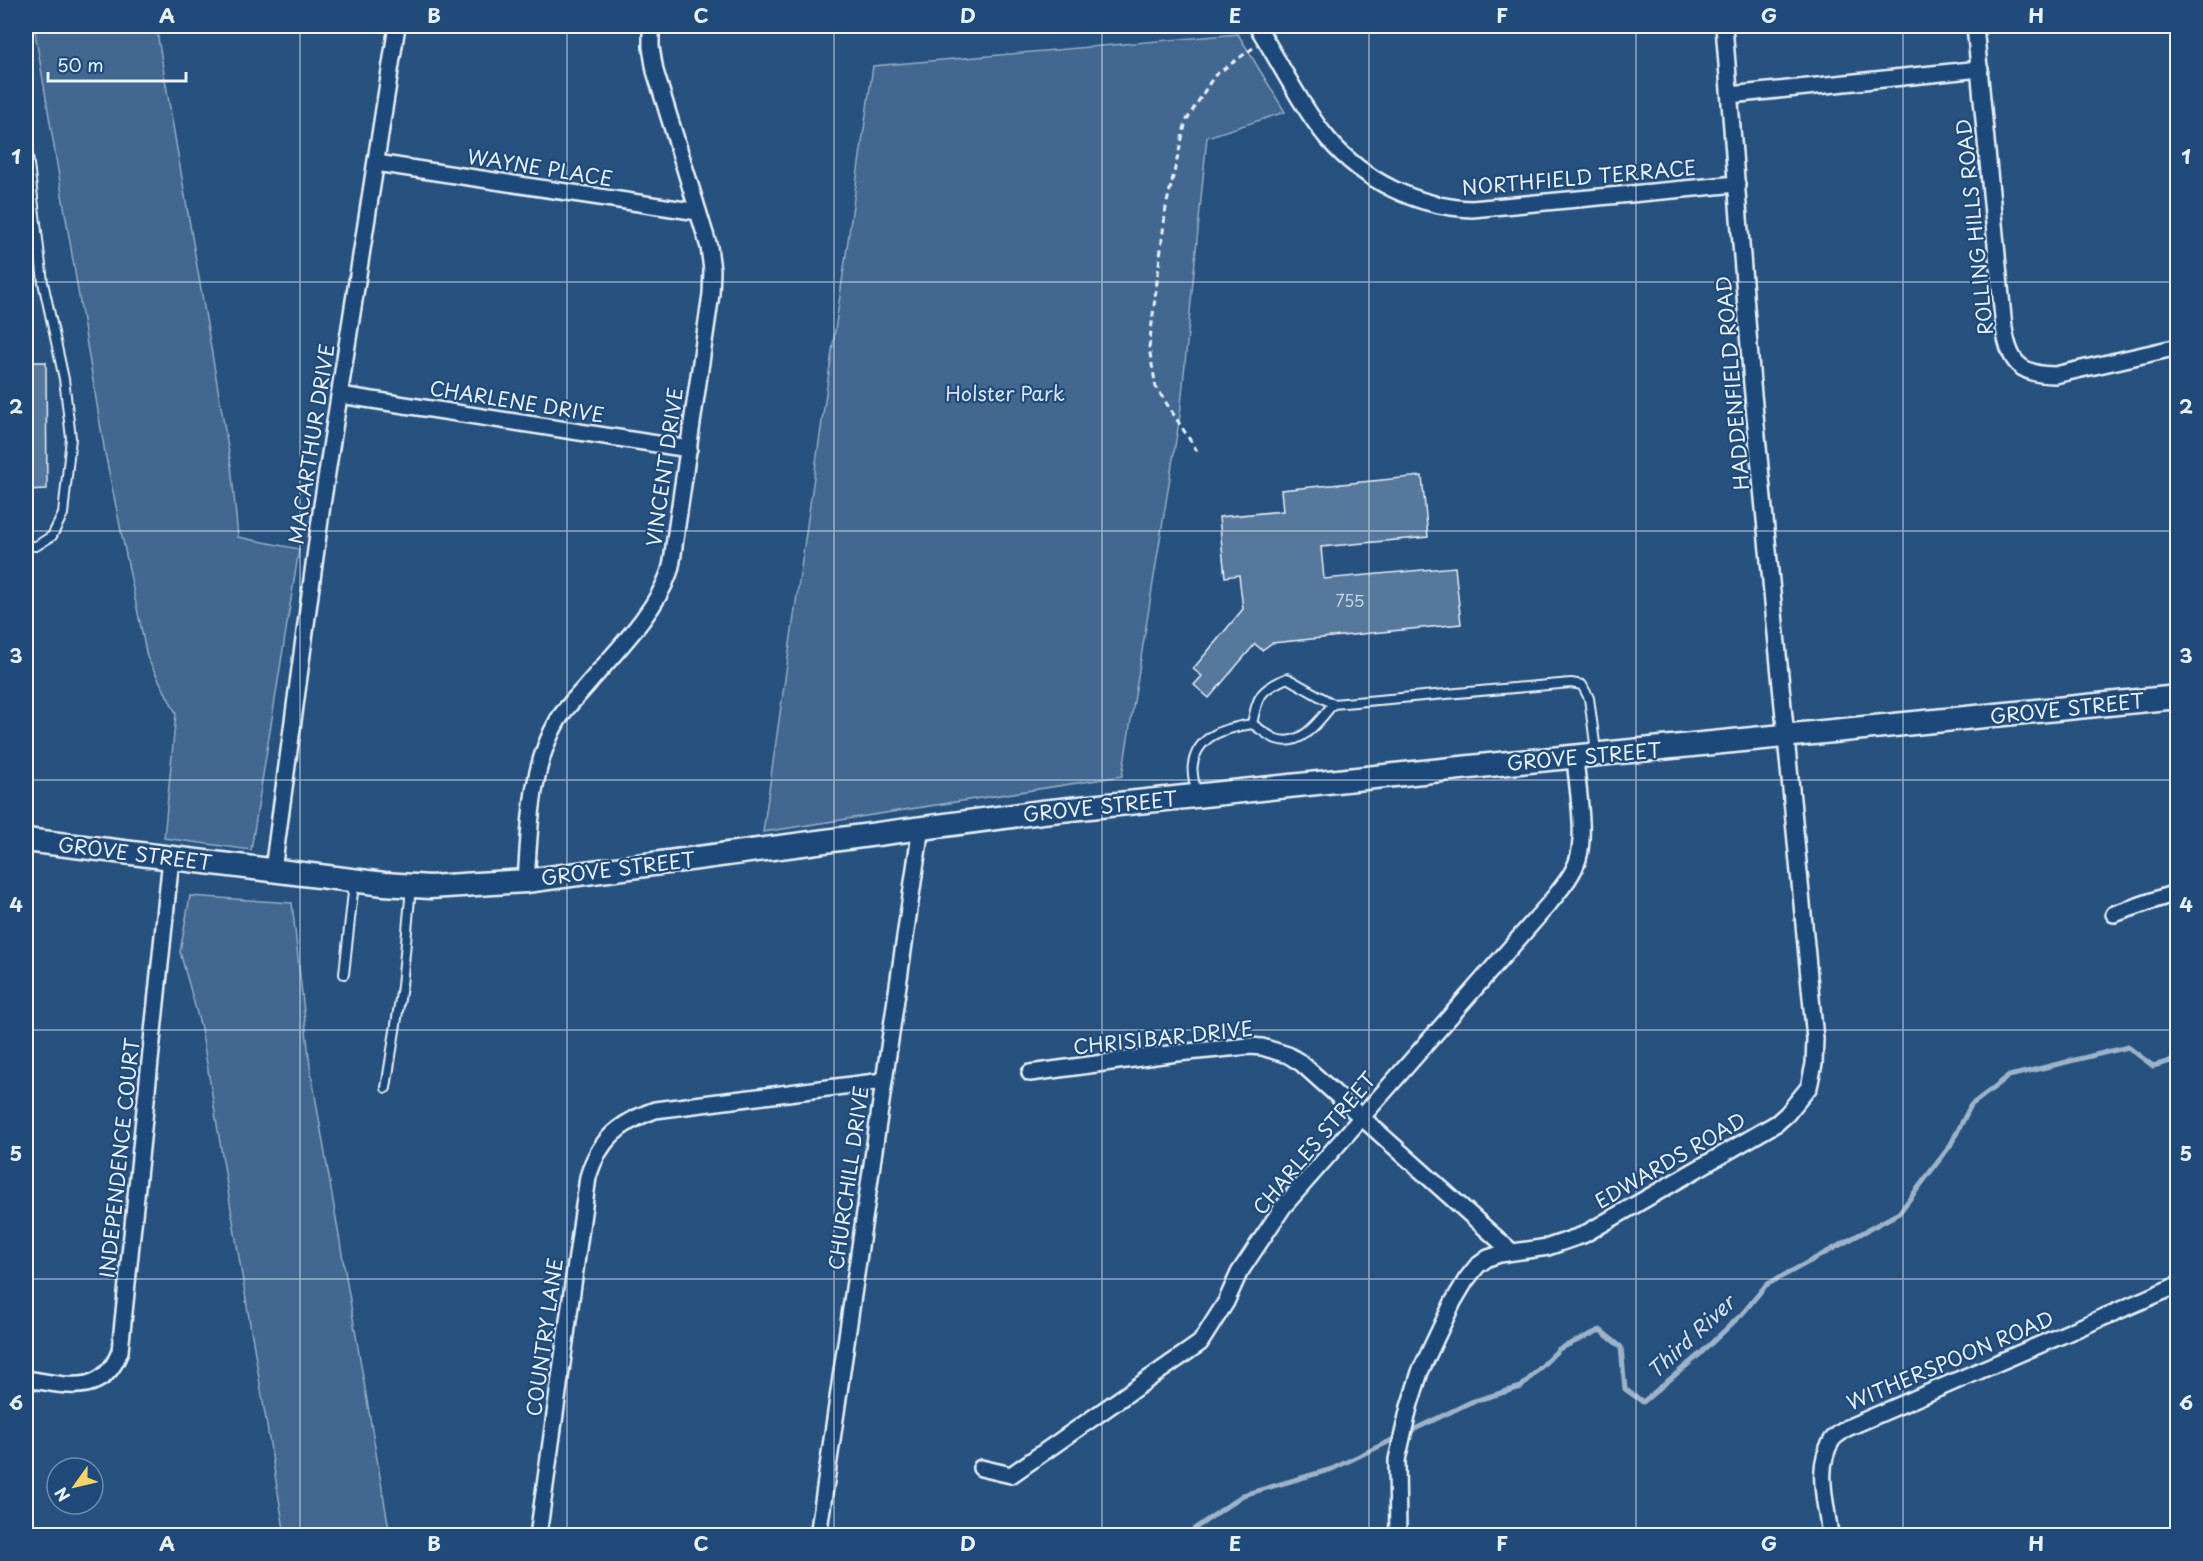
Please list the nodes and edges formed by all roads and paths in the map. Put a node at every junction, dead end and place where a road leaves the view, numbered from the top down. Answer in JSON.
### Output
{"nodes":[{"id":1,"x":397,"y":26,"type":"edge"},
{"id":2,"x":651,"y":26,"type":"edge"},
{"id":3,"x":1724,"y":26,"type":"edge"},
{"id":4,"x":1976,"y":26,"type":"edge"},
{"id":5,"x":1262,"y":32,"type":"edge"},
{"id":6,"x":1980,"y":69,"type":"junction"},
{"id":7,"x":1730,"y":95,"type":"junction"},
{"id":8,"x":26,"y":139,"type":"edge"},
{"id":9,"x":376,"y":163,"type":"junction"},
{"id":10,"x":1737,"y":184,"type":"junction"},
{"id":11,"x":698,"y":212,"type":"junction"},
{"id":12,"x":2178,"y":347,"type":"edge"},
{"id":13,"x":339,"y":395,"type":"junction"},
{"id":14,"x":688,"y":448,"type":"junction"},
{"id":15,"x":1197,"y":451,"type":"dead end"},
{"id":16,"x":26,"y":546,"type":"edge"},
{"id":17,"x":2178,"y":698,"type":"edge"},
{"id":18,"x":1333,"y":704,"type":"junction"},
{"id":19,"x":1252,"y":724,"type":"junction"},
{"id":20,"x":1785,"y":736,"type":"junction"},
{"id":21,"x":1586,"y":756,"type":"junction"},
{"id":22,"x":1196,"y":796,"type":"junction"},
{"id":23,"x":921,"y":827,"type":"junction"},
{"id":24,"x":26,"y":840,"type":"edge"},
{"id":25,"x":171,"y":858,"type":"junction"},
{"id":26,"x":273,"y":870,"type":"junction"},
{"id":27,"x":354,"y":880,"type":"junction"},
{"id":28,"x":526,"y":881,"type":"junction"},
{"id":29,"x":411,"y":885,"type":"junction"},
{"id":30,"x":2178,"y":892,"type":"edge"},
{"id":31,"x":2114,"y":914,"type":"dead end"},
{"id":32,"x":344,"y":974,"type":"dead end"},
{"id":33,"x":1030,"y":1073,"type":"dead end"},
{"id":34,"x":883,"y":1081,"type":"junction"},
{"id":35,"x":386,"y":1088,"type":"dead end"},
{"id":36,"x":1362,"y":1118,"type":"junction"},
{"id":37,"x":1512,"y":1252,"type":"junction"},
{"id":38,"x":2178,"y":1285,"type":"edge"},
{"id":39,"x":26,"y":1379,"type":"edge"},
{"id":40,"x":981,"y":1468,"type":"dead end"},
{"id":41,"x":538,"y":1536,"type":"edge"},
{"id":42,"x":818,"y":1536,"type":"edge"},
{"id":43,"x":1398,"y":1536,"type":"edge"},
{"id":44,"x":1830,"y":1536,"type":"edge"}],
"edges":[{"from":1,"to":9,"type":"street","name":"MACARTHUR DRIVE"},
{"from":2,"to":11,"type":"street","name":"VINCENT DRIVE"},
{"from":3,"to":7,"type":"street","name":"HADDENFIELD ROAD"},
{"from":4,"to":6,"type":"street","name":"ROLLING HILLS ROAD"},
{"from":5,"to":10,"type":"street","name":"NORTHFIELD TERRACE"},
{"from":5,"to":15,"type":"path"},
{"from":6,"to":7,"type":"street"},
{"from":6,"to":12,"type":"street","name":"ROLLING HILLS ROAD"},
{"from":7,"to":10,"type":"street","name":"HADDENFIELD ROAD"},
{"from":8,"to":16,"type":"lane"},
{"from":9,"to":11,"type":"street","name":"WAYNE PLACE"},
{"from":9,"to":13,"type":"street","name":"MACARTHUR DRIVE"},
{"from":10,"to":20,"type":"street","name":"HADDENFIELD ROAD"},
{"from":11,"to":14,"type":"street","name":"VINCENT DRIVE"},
{"from":13,"to":14,"type":"street","name":"CHARLENE DRIVE"},
{"from":13,"to":26,"type":"street","name":"MACARTHUR DRIVE"},
{"from":14,"to":28,"type":"street","name":"VINCENT DRIVE"},
{"from":17,"to":20,"type":"street","name":"GROVE STREET"},
{"from":18,"to":19,"type":"lane"},
{"from":18,"to":19,"type":"lane"},
{"from":18,"to":21,"type":"lane"},
{"from":19,"to":22,"type":"lane"},
{"from":20,"to":21,"type":"street","name":"GROVE STREET"},
{"from":20,"to":37,"type":"street","name":"EDWARDS ROAD"},
{"from":21,"to":22,"type":"street","name":"GROVE STREET"},
{"from":21,"to":36,"type":"street","name":"CHARLES STREET"},
{"from":22,"to":23,"type":"street","name":"GROVE STREET"},
{"from":23,"to":28,"type":"street","name":"GROVE STREET"},
{"from":23,"to":34,"type":"street","name":"CHURCHILL DRIVE"},
{"from":24,"to":25,"type":"street","name":"GROVE STREET"},
{"from":25,"to":26,"type":"street","name":"GROVE STREET"},
{"from":25,"to":39,"type":"street","name":"INDEPENDENCE COURT"},
{"from":26,"to":27,"type":"street","name":"GROVE STREET"},
{"from":27,"to":29,"type":"street","name":"GROVE STREET"},
{"from":27,"to":32,"type":"lane"},
{"from":28,"to":29,"type":"street","name":"GROVE STREET"},
{"from":29,"to":35,"type":"lane"},
{"from":30,"to":31,"type":"street"},
{"from":33,"to":36,"type":"street","name":"CHRISIBAR DRIVE"},
{"from":34,"to":41,"type":"street","name":"COUNTRY LANE"},
{"from":34,"to":42,"type":"street","name":"CHURCHILL DRIVE"},
{"from":36,"to":37,"type":"street","name":"CHRISIBAR DRIVE"},
{"from":36,"to":40,"type":"street","name":"CHARLES STREET"},
{"from":37,"to":43,"type":"street","name":"EDWARDS ROAD"},
{"from":38,"to":44,"type":"street","name":"WITHERSPOON ROAD"}]}
